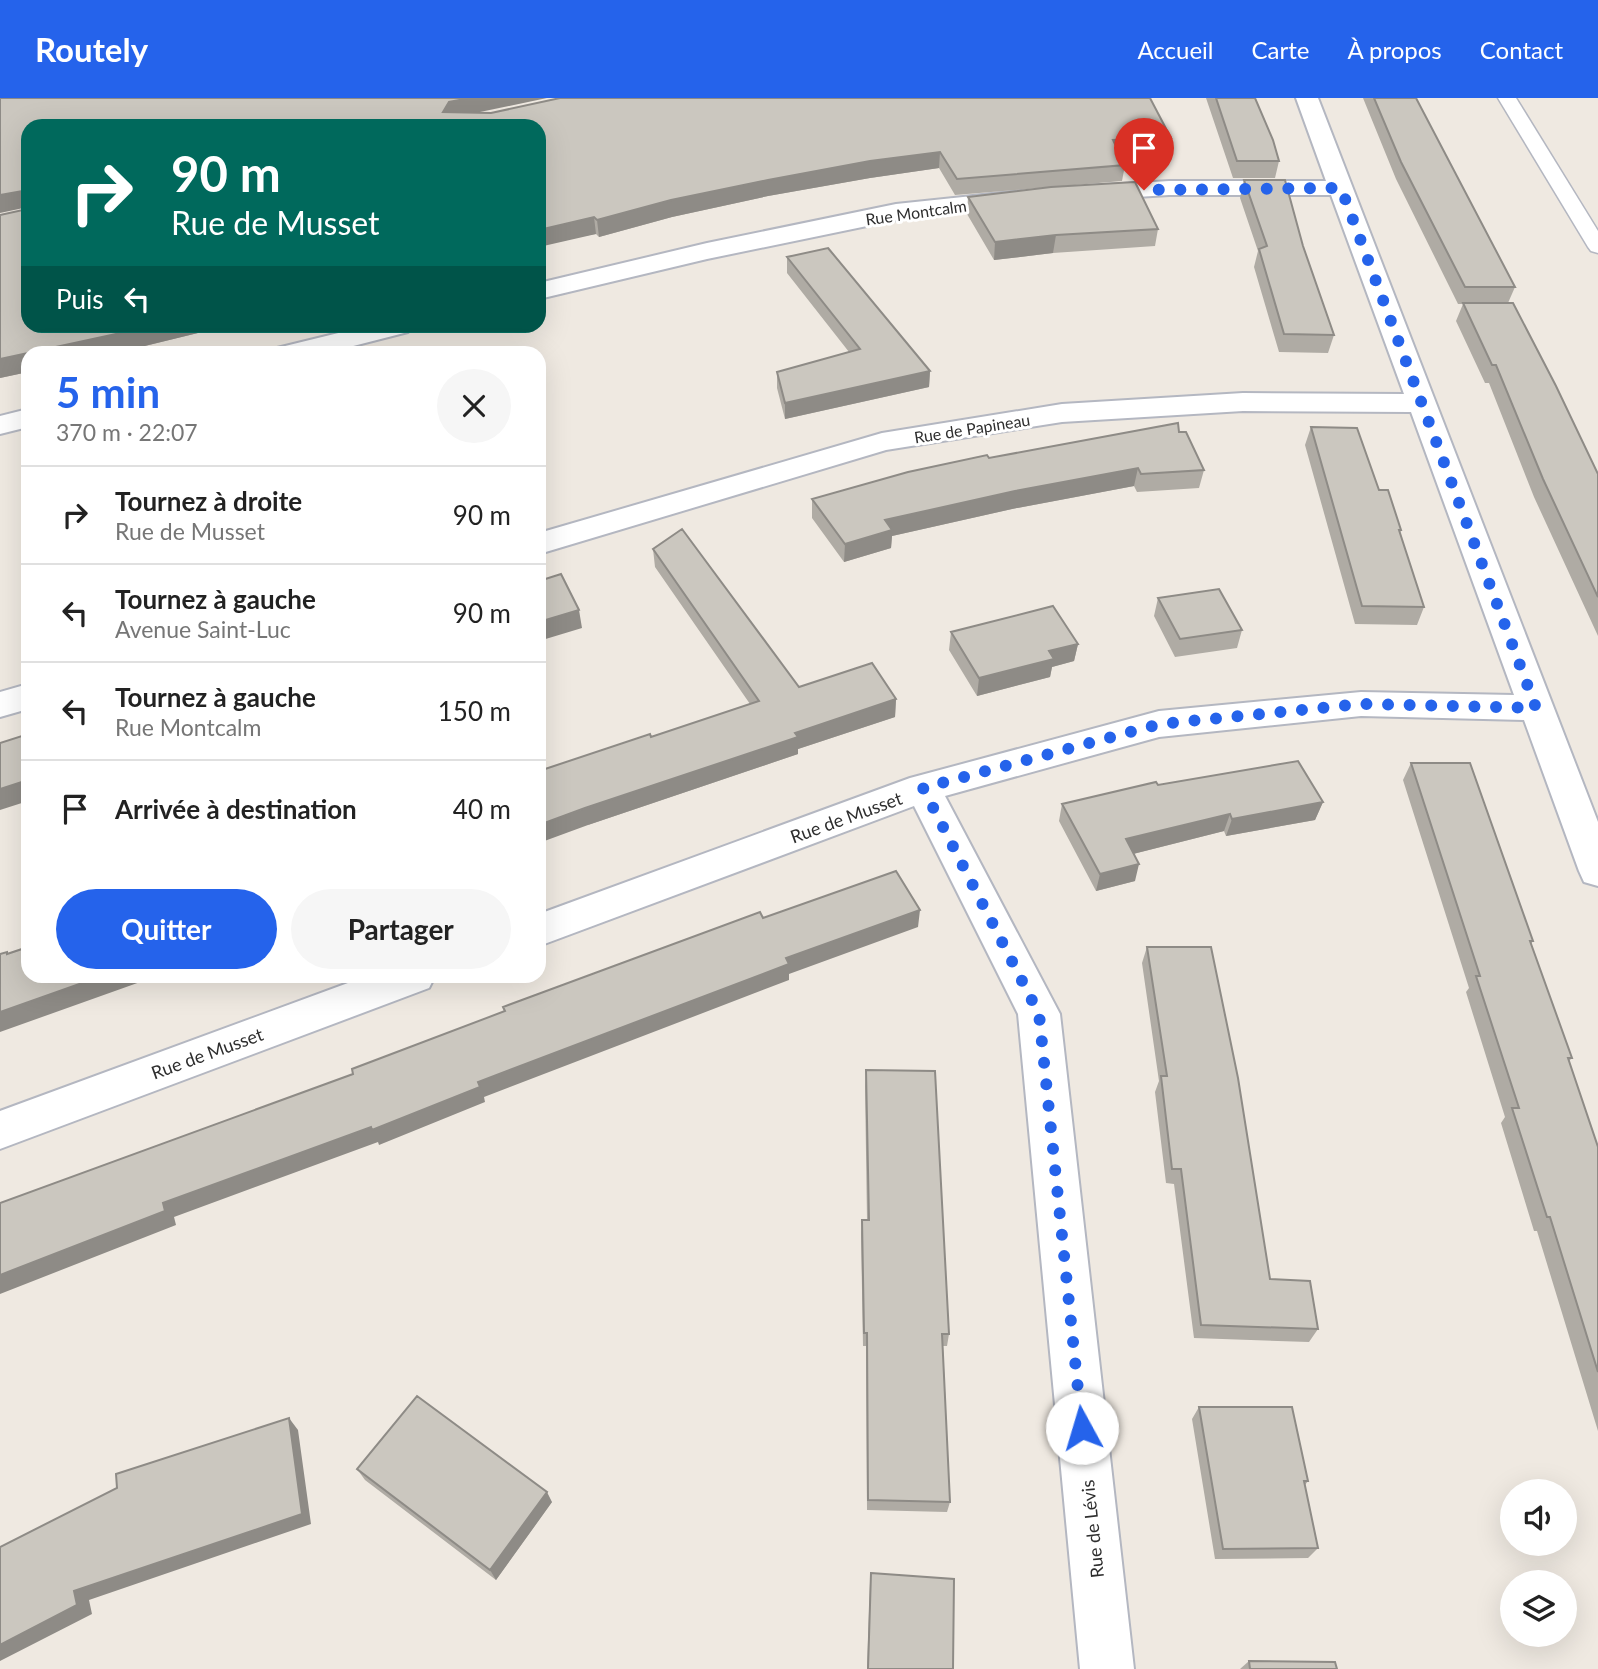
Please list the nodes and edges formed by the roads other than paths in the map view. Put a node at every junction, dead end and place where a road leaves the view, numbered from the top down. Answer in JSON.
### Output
{"nodes":[{"id":1,"x":1307,"y":98,"type":"edge"},
{"id":2,"x":1507,"y":98,"type":"edge"},
{"id":3,"x":1341,"y":188,"type":"junction"},
{"id":4,"x":1598,"y":247,"type":"edge"},
{"id":5,"x":546,"y":289,"type":"edge"},
{"id":6,"x":370,"y":333,"type":"edge"},
{"id":7,"x":319,"y":346,"type":"edge"},
{"id":8,"x":1420,"y":403,"type":"junction"},
{"id":9,"x":21,"y":420,"type":"edge"},
{"id":10,"x":0,"y":425,"type":"edge"},
{"id":11,"x":546,"y":542,"type":"edge"},
{"id":12,"x":21,"y":698,"type":"edge"},
{"id":13,"x":0,"y":705,"type":"edge"},
{"id":14,"x":1536,"y":708,"type":"junction"},
{"id":15,"x":923,"y":788,"type":"junction"},
{"id":16,"x":1598,"y":871,"type":"edge"},
{"id":17,"x":546,"y":927,"type":"edge"},
{"id":18,"x":396,"y":983,"type":"edge"},
{"id":19,"x":0,"y":1130,"type":"edge"},
{"id":20,"x":1107,"y":1669,"type":"edge"}],
"edges":[{"from":1,"to":3,"type":"street"},
{"from":2,"to":4,"type":"lane"},
{"from":3,"to":5,"type":"street","name":"Rue Montcalm"},
{"from":3,"to":8,"type":"street"},
{"from":6,"to":7,"type":"street"},
{"from":8,"to":11,"type":"street","name":"Rue de Papineau"},
{"from":8,"to":14,"type":"street"},
{"from":9,"to":10,"type":"street"},
{"from":12,"to":13,"type":"street"},
{"from":14,"to":15,"type":"street","name":"Rue de Musset"},
{"from":14,"to":16,"type":"street"},
{"from":15,"to":17,"type":"street","name":"Rue de Musset"},
{"from":15,"to":20,"type":"street","name":"Rue de Lévis"},
{"from":18,"to":19,"type":"street","name":"Rue de Musset"}]}
